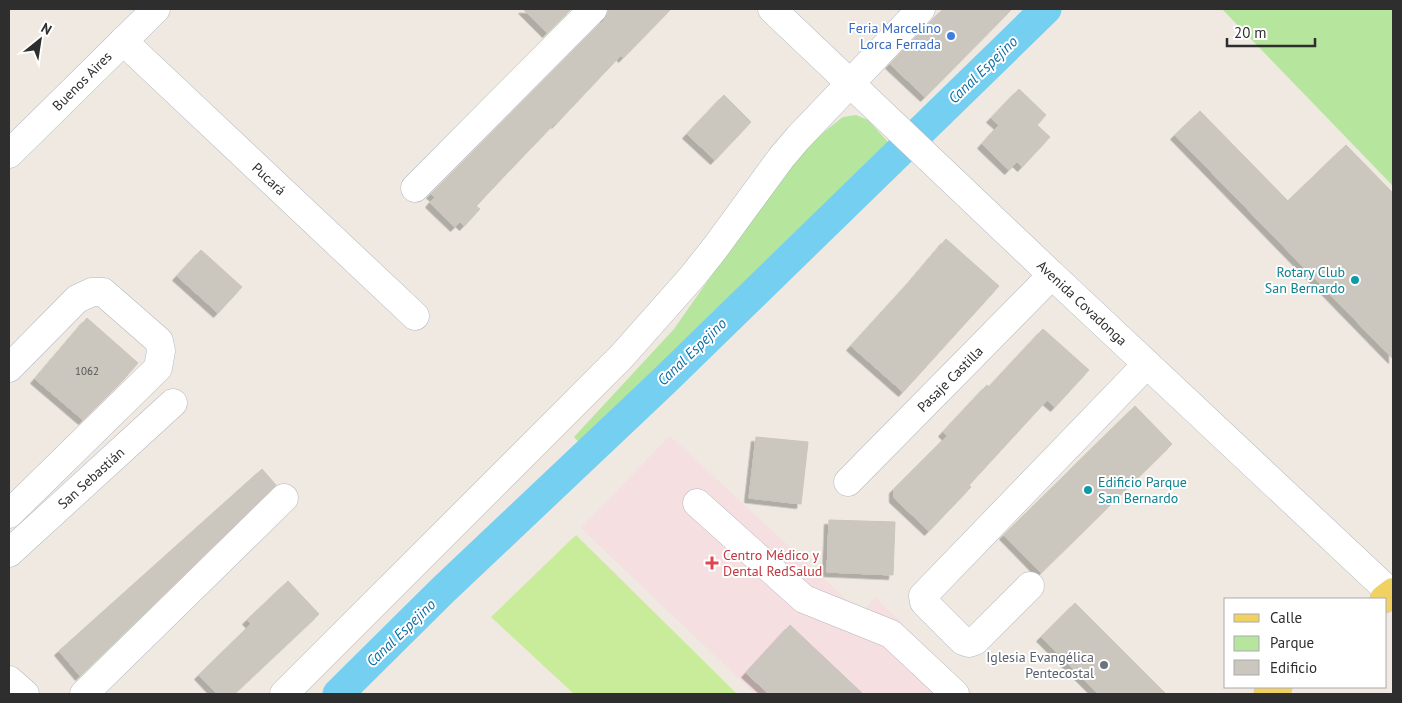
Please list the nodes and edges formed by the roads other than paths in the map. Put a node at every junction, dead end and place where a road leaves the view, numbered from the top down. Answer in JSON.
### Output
{"nodes":[{"id":1,"x":156,"y":9,"type":"edge"},
{"id":2,"x":593,"y":9,"type":"edge"},
{"id":3,"x":772,"y":9,"type":"edge"},
{"id":4,"x":921,"y":9,"type":"edge"},
{"id":5,"x":124,"y":41,"type":"junction"},
{"id":6,"x":848,"y":83,"type":"junction"},
{"id":7,"x":9,"y":154,"type":"edge"},
{"id":8,"x":415,"y":188,"type":"dead end"},
{"id":9,"x":1052,"y":275,"type":"junction"},
{"id":10,"x":415,"y":316,"type":"dead end"},
{"id":11,"x":1147,"y":364,"type":"junction"},
{"id":12,"x":9,"y":368,"type":"edge"},
{"id":13,"x":173,"y":404,"type":"dead end"},
{"id":14,"x":848,"y":482,"type":"dead end"},
{"id":15,"x":284,"y":498,"type":"dead end"},
{"id":16,"x":697,"y":503,"type":"dead end"},
{"id":17,"x":9,"y":514,"type":"edge"},
{"id":18,"x":9,"y":554,"type":"edge"},
{"id":19,"x":1030,"y":586,"type":"dead end"},
{"id":20,"x":1390,"y":595,"type":"edge"},
{"id":21,"x":9,"y":680,"type":"edge"},
{"id":22,"x":25,"y":694,"type":"edge"},
{"id":23,"x":84,"y":694,"type":"edge"},
{"id":24,"x":284,"y":694,"type":"edge"},
{"id":25,"x":955,"y":694,"type":"edge"}],
"edges":[{"from":1,"to":5,"type":"street","name":"Buenos Aires"},
{"from":2,"to":8,"type":"street"},
{"from":3,"to":6,"type":"street","name":"Avenida Covadonga"},
{"from":4,"to":6,"type":"street"},
{"from":5,"to":7,"type":"street","name":"Buenos Aires"},
{"from":5,"to":10,"type":"street","name":"Pucará"},
{"from":6,"to":9,"type":"street","name":"Avenida Covadonga"},
{"from":6,"to":24,"type":"street"},
{"from":9,"to":11,"type":"street","name":"Avenida Covadonga"},
{"from":9,"to":14,"type":"street","name":"Pasaje Castilla"},
{"from":11,"to":19,"type":"street"},
{"from":11,"to":20,"type":"street","name":"Avenida Covadonga"},
{"from":12,"to":17,"type":"street"},
{"from":13,"to":18,"type":"street","name":"San Sebastián"},
{"from":15,"to":23,"type":"street"},
{"from":16,"to":25,"type":"street"},
{"from":21,"to":22,"type":"street"}]}
